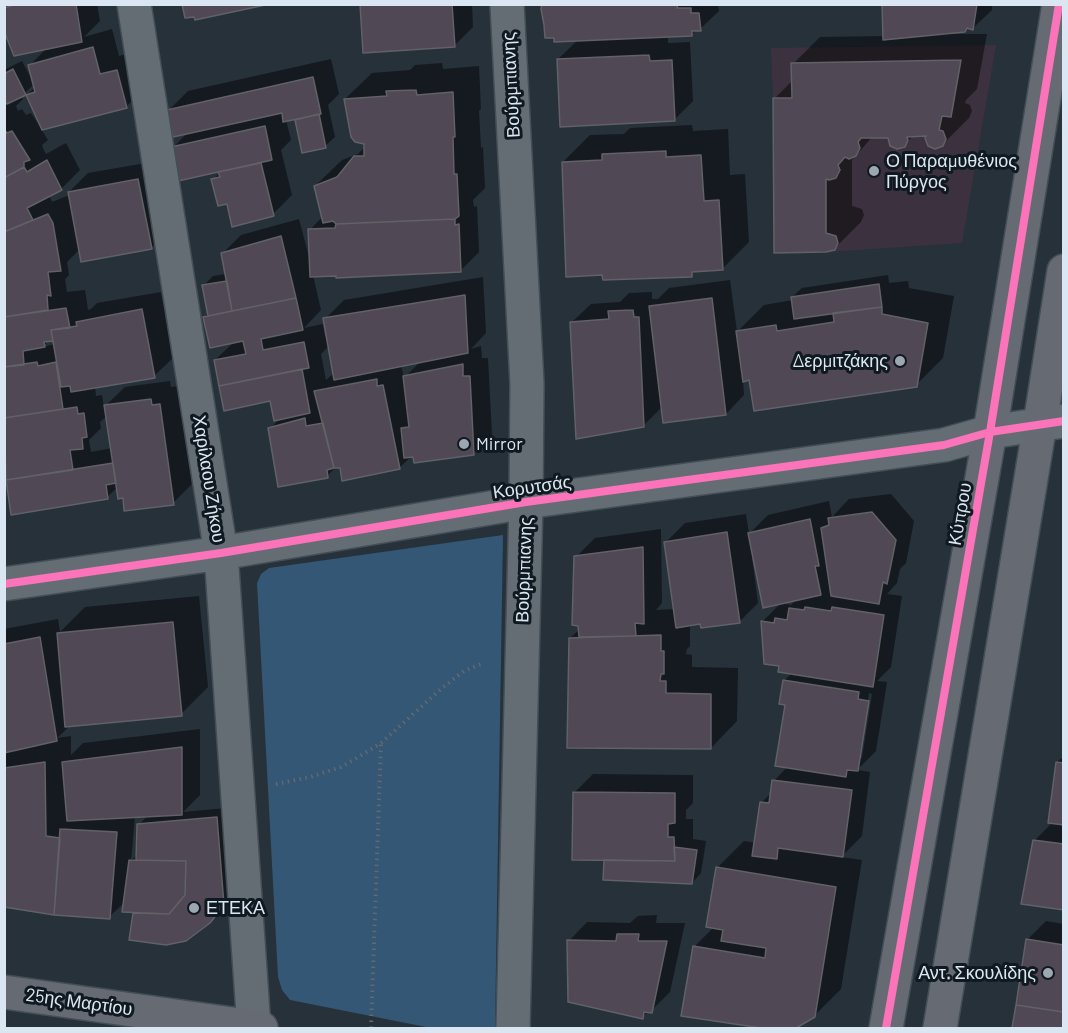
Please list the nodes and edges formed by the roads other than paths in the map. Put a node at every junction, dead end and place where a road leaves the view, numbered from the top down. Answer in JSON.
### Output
{"nodes":[{"id":1,"x":134,"y":4,"type":"edge"},
{"id":2,"x":507,"y":4,"type":"edge"},
{"id":3,"x":1059,"y":4,"type":"edge"},
{"id":4,"x":1064,"y":271,"type":"edge"},
{"id":5,"x":1052,"y":422,"type":"edge"},
{"id":6,"x":990,"y":432,"type":"junction"},
{"id":7,"x":526,"y":502,"type":"junction"},
{"id":8,"x":221,"y":553,"type":"junction"},
{"id":9,"x":4,"y":584,"type":"edge"},
{"id":10,"x":4,"y":992,"type":"edge"},
{"id":11,"x":256,"y":1028,"type":"edge"},
{"id":12,"x":513,"y":1029,"type":"edge"},
{"id":13,"x":886,"y":1029,"type":"edge"},
{"id":14,"x":940,"y":1029,"type":"edge"}],
"edges":[{"from":1,"to":8,"type":"street","name":"Χαρίλαου Ζήκου"},
{"from":2,"to":7,"type":"street","name":"Βούρμπιανης"},
{"from":3,"to":6,"type":"street","name":"Κύπρου"},
{"from":4,"to":5,"type":"street"},
{"from":5,"to":6,"type":"street","name":"Κορυτσάς"},
{"from":5,"to":14,"type":"street"},
{"from":6,"to":7,"type":"street","name":"Κορυτσάς"},
{"from":6,"to":13,"type":"street","name":"Κύπρου"},
{"from":7,"to":8,"type":"street","name":"Κορυτσάς"},
{"from":7,"to":12,"type":"street","name":"Βούρμπιανης"},
{"from":8,"to":9,"type":"street","name":"Κορυτσάς"},
{"from":8,"to":11,"type":"street","name":"Χαρίλαου Ζήκου"},
{"from":10,"to":11,"type":"street","name":"25ης Μαρτίου"}]}
